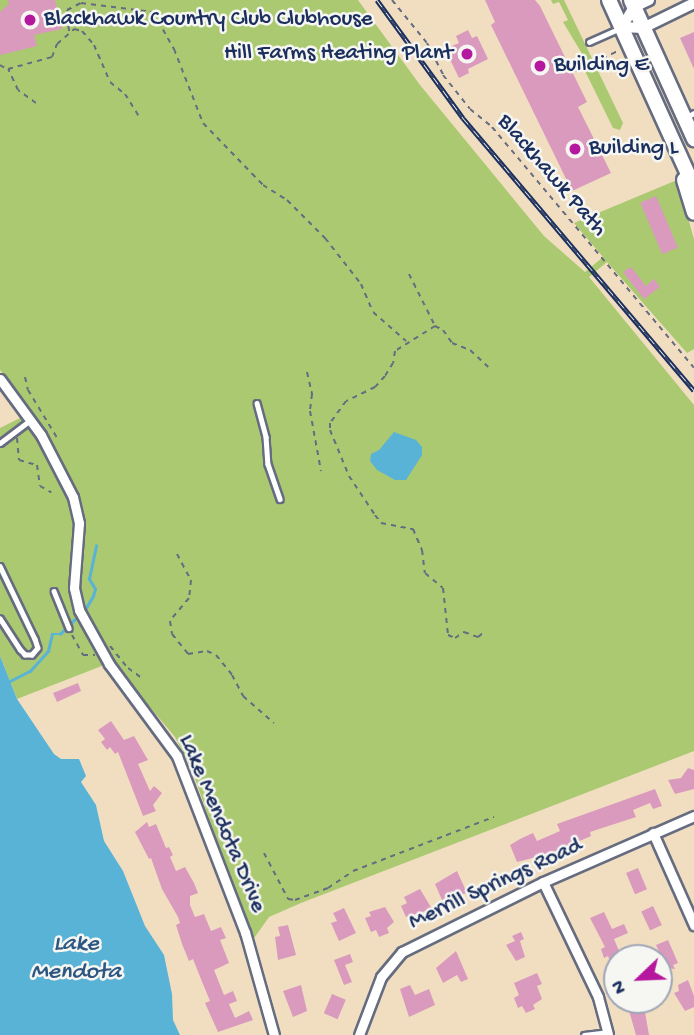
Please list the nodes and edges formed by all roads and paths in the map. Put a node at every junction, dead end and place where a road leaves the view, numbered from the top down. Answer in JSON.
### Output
{"nodes":[{"id":1,"x":96,"y":0,"type":"edge"},
{"id":2,"x":392,"y":0,"type":"edge"},
{"id":3,"x":609,"y":0,"type":"edge"},
{"id":4,"x":649,"y":0,"type":"edge"},
{"id":5,"x":693,"y":3,"type":"edge"},
{"id":6,"x":100,"y":4,"type":"junction"},
{"id":7,"x":632,"y":4,"type":"edge"},
{"id":8,"x":622,"y":27,"type":"junction"},
{"id":9,"x":643,"y":28,"type":"junction"},
{"id":10,"x":69,"y":31,"type":"junction"},
{"id":11,"x":589,"y":42,"type":"dead end"},
{"id":12,"x":619,"y":50,"type":"dead end"},
{"id":13,"x":0,"y":65,"type":"edge"},
{"id":14,"x":8,"y":69,"type":"junction"},
{"id":15,"x":575,"y":71,"type":"dead end"},
{"id":16,"x":643,"y":74,"type":"junction"},
{"id":17,"x":36,"y":103,"type":"dead end"},
{"id":18,"x":689,"y":116,"type":"edge"},
{"id":19,"x":140,"y":118,"type":"dead end"},
{"id":20,"x":694,"y":139,"type":"edge"},
{"id":21,"x":693,"y":183,"type":"edge"},
{"id":22,"x":694,"y":212,"type":"edge"},
{"id":23,"x":409,"y":274,"type":"dead end"},
{"id":24,"x":435,"y":326,"type":"junction"},
{"id":25,"x":406,"y":341,"type":"junction"},
{"id":26,"x":488,"y":367,"type":"dead end"},
{"id":27,"x":694,"y":368,"type":"edge"},
{"id":28,"x":307,"y":372,"type":"dead end"},
{"id":29,"x":24,"y":377,"type":"dead end"},
{"id":30,"x":0,"y":379,"type":"edge"},
{"id":31,"x":257,"y":402,"type":"dead end"},
{"id":32,"x":31,"y":419,"type":"junction"},
{"id":33,"x":16,"y":431,"type":"junction"},
{"id":34,"x":59,"y":441,"type":"dead end"},
{"id":35,"x":0,"y":443,"type":"edge"},
{"id":36,"x":321,"y":471,"type":"dead end"},
{"id":37,"x":51,"y":492,"type":"dead end"},
{"id":38,"x":279,"y":499,"type":"dead end"},
{"id":39,"x":177,"y":554,"type":"dead end"},
{"id":40,"x":0,"y":566,"type":"edge"},
{"id":41,"x":54,"y":591,"type":"dead end"},
{"id":42,"x":0,"y":619,"type":"edge"},
{"id":43,"x":68,"y":625,"type":"dead end"},
{"id":44,"x":483,"y":633,"type":"dead end"},
{"id":45,"x":274,"y":723,"type":"dead end"},
{"id":46,"x":694,"y":816,"type":"edge"},
{"id":47,"x":494,"y":817,"type":"dead end"},
{"id":48,"x":653,"y":833,"type":"junction"},
{"id":49,"x":264,"y":853,"type":"dead end"},
{"id":50,"x":543,"y":882,"type":"junction"},
{"id":51,"x":694,"y":925,"type":"edge"},
{"id":52,"x":608,"y":1033,"type":"edge"},
{"id":53,"x":274,"y":1035,"type":"edge"},
{"id":54,"x":359,"y":1035,"type":"edge"},
{"id":55,"x":584,"y":1035,"type":"edge"}],
"edges":[{"from":1,"to":6,"type":"path"},
{"from":2,"to":27,"type":"path","name":"Blackhawk Path"},
{"from":3,"to":8,"type":"main road"},
{"from":4,"to":7,"type":"street"},
{"from":5,"to":9,"type":"street"},
{"from":6,"to":10,"type":"path"},
{"from":6,"to":25,"type":"path"},
{"from":7,"to":8,"type":"street"},
{"from":7,"to":9,"type":"main road"},
{"from":8,"to":9,"type":"street"},
{"from":8,"to":11,"type":"lane"},
{"from":8,"to":16,"type":"main road"},
{"from":9,"to":18,"type":"main road"},
{"from":10,"to":14,"type":"path"},
{"from":10,"to":19,"type":"path"},
{"from":12,"to":15,"type":"path"},
{"from":13,"to":14,"type":"path"},
{"from":14,"to":17,"type":"path"},
{"from":16,"to":21,"type":"main road"},
{"from":16,"to":22,"type":"main road"},
{"from":18,"to":20,"type":"main road"},
{"from":23,"to":24,"type":"path"},
{"from":24,"to":25,"type":"path"},
{"from":24,"to":26,"type":"path"},
{"from":25,"to":44,"type":"path"},
{"from":28,"to":36,"type":"path"},
{"from":29,"to":34,"type":"path"},
{"from":30,"to":32,"type":"street","name":"Lake Mendota Drive"},
{"from":31,"to":38,"type":"lane"},
{"from":32,"to":33,"type":"lane"},
{"from":32,"to":53,"type":"street","name":"Lake Mendota Drive"},
{"from":33,"to":35,"type":"lane"},
{"from":33,"to":37,"type":"path"},
{"from":39,"to":45,"type":"path"},
{"from":40,"to":42,"type":"lane"},
{"from":41,"to":43,"type":"lane"},
{"from":46,"to":48,"type":"street","name":"Merrill Springs Road"},
{"from":47,"to":49,"type":"path"},
{"from":48,"to":50,"type":"street","name":"Merrill Springs Road"},
{"from":48,"to":51,"type":"street"},
{"from":50,"to":52,"type":"street"},
{"from":50,"to":54,"type":"street","name":"Merrill Springs Road"},
{"from":52,"to":55,"type":"lane"}]}
